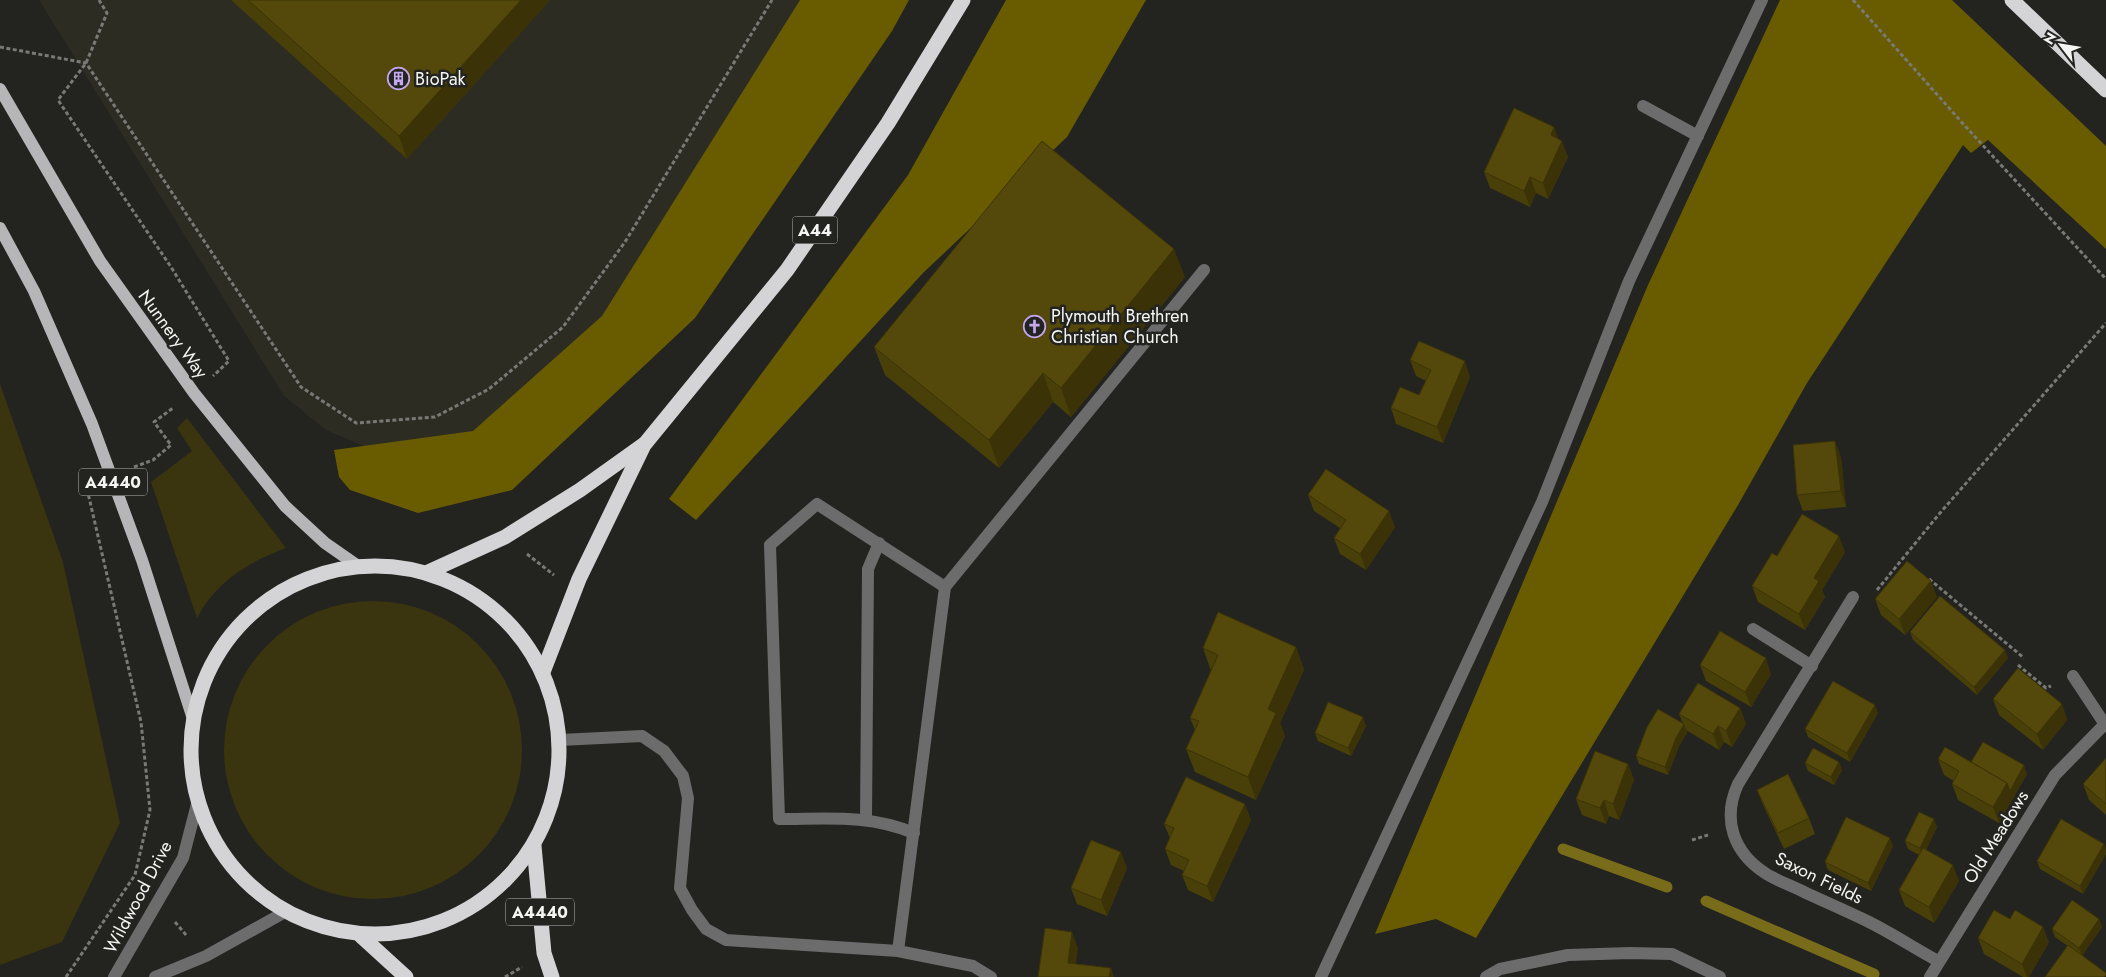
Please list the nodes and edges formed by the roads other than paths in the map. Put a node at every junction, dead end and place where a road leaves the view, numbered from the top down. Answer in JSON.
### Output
{"nodes":[{"id":1,"x":963,"y":0,"type":"edge"},
{"id":2,"x":1762,"y":0,"type":"edge"},
{"id":3,"x":2012,"y":0,"type":"edge"},
{"id":4,"x":0,"y":89,"type":"edge"},
{"id":5,"x":2106,"y":90,"type":"edge"},
{"id":6,"x":1643,"y":106,"type":"dead end"},
{"id":7,"x":1698,"y":136,"type":"junction"},
{"id":8,"x":0,"y":228,"type":"edge"},
{"id":9,"x":1204,"y":270,"type":"dead end"},
{"id":10,"x":644,"y":444,"type":"junction"},
{"id":11,"x":879,"y":543,"type":"junction"},
{"id":12,"x":358,"y":566,"type":"junction"},
{"id":13,"x":428,"y":572,"type":"junction"},
{"id":14,"x":945,"y":587,"type":"junction"},
{"id":15,"x":1853,"y":597,"type":"dead end"},
{"id":16,"x":1753,"y":629,"type":"dead end"},
{"id":17,"x":1812,"y":666,"type":"junction"},
{"id":18,"x":543,"y":672,"type":"junction"},
{"id":19,"x":2072,"y":676,"type":"dead end"},
{"id":20,"x":194,"y":719,"type":"junction"},
{"id":21,"x":2105,"y":726,"type":"edge"},
{"id":22,"x":560,"y":740,"type":"junction"},
{"id":23,"x":198,"y":804,"type":"junction"},
{"id":24,"x":866,"y":819,"type":"junction"},
{"id":25,"x":914,"y":832,"type":"junction"},
{"id":26,"x":534,"y":846,"type":"junction"},
{"id":27,"x":285,"y":912,"type":"junction"},
{"id":28,"x":361,"y":936,"type":"junction"},
{"id":29,"x":898,"y":951,"type":"junction"},
{"id":30,"x":1938,"y":961,"type":"junction"},
{"id":31,"x":114,"y":977,"type":"edge"},
{"id":32,"x":155,"y":977,"type":"edge"},
{"id":33,"x":406,"y":977,"type":"edge"},
{"id":34,"x":552,"y":977,"type":"edge"},
{"id":35,"x":991,"y":977,"type":"edge"},
{"id":36,"x":1321,"y":977,"type":"edge"},
{"id":37,"x":1486,"y":977,"type":"edge"},
{"id":38,"x":1720,"y":977,"type":"edge"},
{"id":39,"x":1930,"y":977,"type":"edge"}],
"edges":[{"from":1,"to":10,"type":"highway","number":"A44"},
{"from":2,"to":7,"type":"street"},
{"from":3,"to":5,"type":"highway"},
{"from":4,"to":12,"type":"main road","name":"Nunnery Way"},
{"from":6,"to":7,"type":"street"},
{"from":7,"to":36,"type":"street"},
{"from":8,"to":20,"type":"main road","number":"A4440"},
{"from":9,"to":14,"type":"street"},
{"from":10,"to":13,"type":"highway","number":"A44"},
{"from":10,"to":18,"type":"highway","number":"A44"},
{"from":11,"to":14,"type":"street"},
{"from":11,"to":24,"type":"street"},
{"from":11,"to":24,"type":"street"},
{"from":12,"to":13,"type":"highway"},
{"from":12,"to":20,"type":"highway"},
{"from":13,"to":18,"type":"highway"},
{"from":14,"to":25,"type":"street"},
{"from":15,"to":17,"type":"street","name":"Saxon Fields"},
{"from":16,"to":17,"type":"street"},
{"from":17,"to":30,"type":"street","name":"Saxon Fields"},
{"from":18,"to":22,"type":"highway"},
{"from":19,"to":21,"type":"street","name":"Old Meadows"},
{"from":20,"to":23,"type":"highway"},
{"from":21,"to":30,"type":"street","name":"Old Meadows"},
{"from":22,"to":26,"type":"highway"},
{"from":22,"to":29,"type":"street"},
{"from":23,"to":27,"type":"highway"},
{"from":23,"to":31,"type":"street","name":"Wildwood Drive"},
{"from":24,"to":25,"type":"street"},
{"from":25,"to":29,"type":"street"},
{"from":26,"to":28,"type":"highway"},
{"from":26,"to":34,"type":"highway","number":"A4440"},
{"from":27,"to":28,"type":"highway"},
{"from":27,"to":32,"type":"street"},
{"from":28,"to":33,"type":"highway"},
{"from":29,"to":35,"type":"street"},
{"from":30,"to":39,"type":"street","name":"Old Meadows"},
{"from":37,"to":38,"type":"street"}]}
